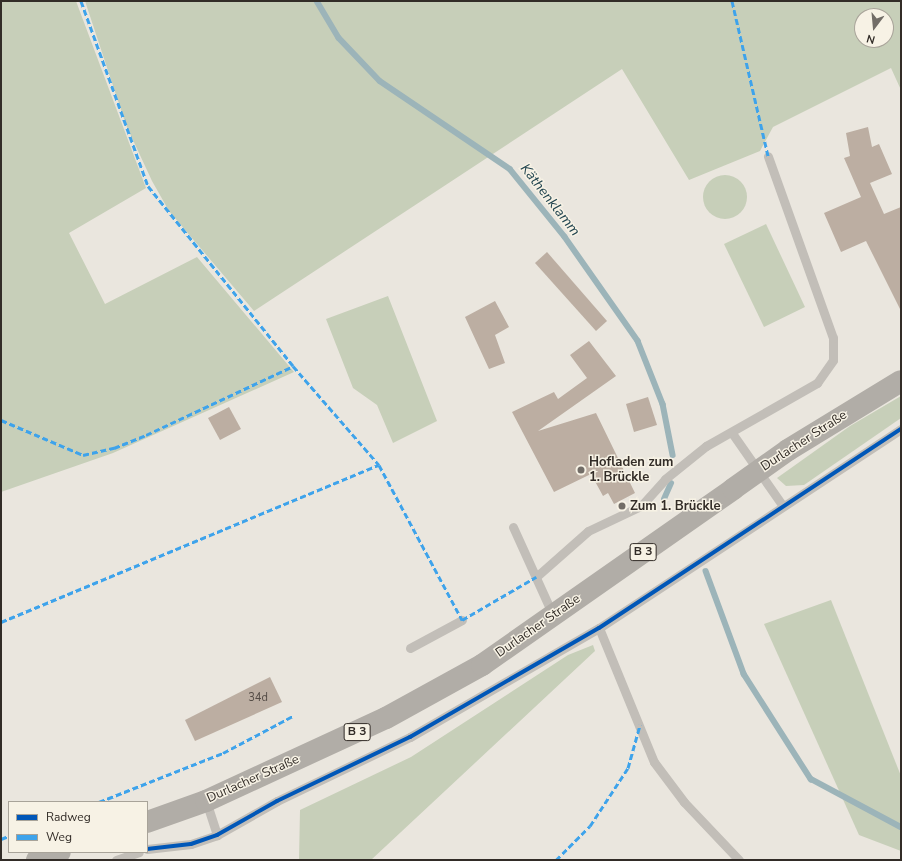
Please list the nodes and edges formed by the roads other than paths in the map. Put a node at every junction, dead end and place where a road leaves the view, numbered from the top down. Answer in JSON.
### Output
{"nodes":[{"id":1,"x":768,"y":156,"type":"dead end"},
{"id":2,"x":901,"y":381,"type":"edge"},
{"id":3,"x":901,"y":429,"type":"edge"},
{"id":4,"x":732,"y":433,"type":"junction"},
{"id":5,"x":783,"y":506,"type":"junction"},
{"id":6,"x":513,"y":527,"type":"dead end"},
{"id":7,"x":536,"y":577,"type":"junction"},
{"id":8,"x":553,"y":615,"type":"junction"},
{"id":9,"x":462,"y":620,"type":"dead end"},
{"id":10,"x":599,"y":628,"type":"junction"},
{"id":11,"x":410,"y":648,"type":"dead end"},
{"id":12,"x":206,"y":801,"type":"junction"},
{"id":13,"x":148,"y":822,"type":"edge"},
{"id":14,"x":217,"y":835,"type":"junction"},
{"id":15,"x":148,"y":850,"type":"edge"},
{"id":16,"x":57,"y":853,"type":"edge"},
{"id":17,"x":136,"y":853,"type":"edge"},
{"id":18,"x":37,"y":860,"type":"edge"},
{"id":19,"x":116,"y":860,"type":"edge"},
{"id":20,"x":738,"y":860,"type":"edge"}],
"edges":[{"from":1,"to":4,"type":"lane"},
{"from":2,"to":8,"type":"main road","name":"Durlacher Straße","number":"B 3","bridge":true},
{"from":3,"to":5,"type":"lane"},
{"from":4,"to":5,"type":"lane"},
{"from":4,"to":7,"type":"lane"},
{"from":5,"to":10,"type":"lane"},
{"from":6,"to":7,"type":"lane"},
{"from":7,"to":8,"type":"lane"},
{"from":8,"to":12,"type":"main road","name":"Durlacher Straße","number":"B 3"},
{"from":9,"to":11,"type":"lane"},
{"from":10,"to":14,"type":"lane"},
{"from":10,"to":20,"type":"lane"},
{"from":12,"to":13,"type":"main road","name":"Durlacher Straße","number":"B 3"},
{"from":12,"to":14,"type":"lane"},
{"from":14,"to":15,"type":"lane"},
{"from":16,"to":18,"type":"main road"},
{"from":17,"to":19,"type":"lane"}]}
